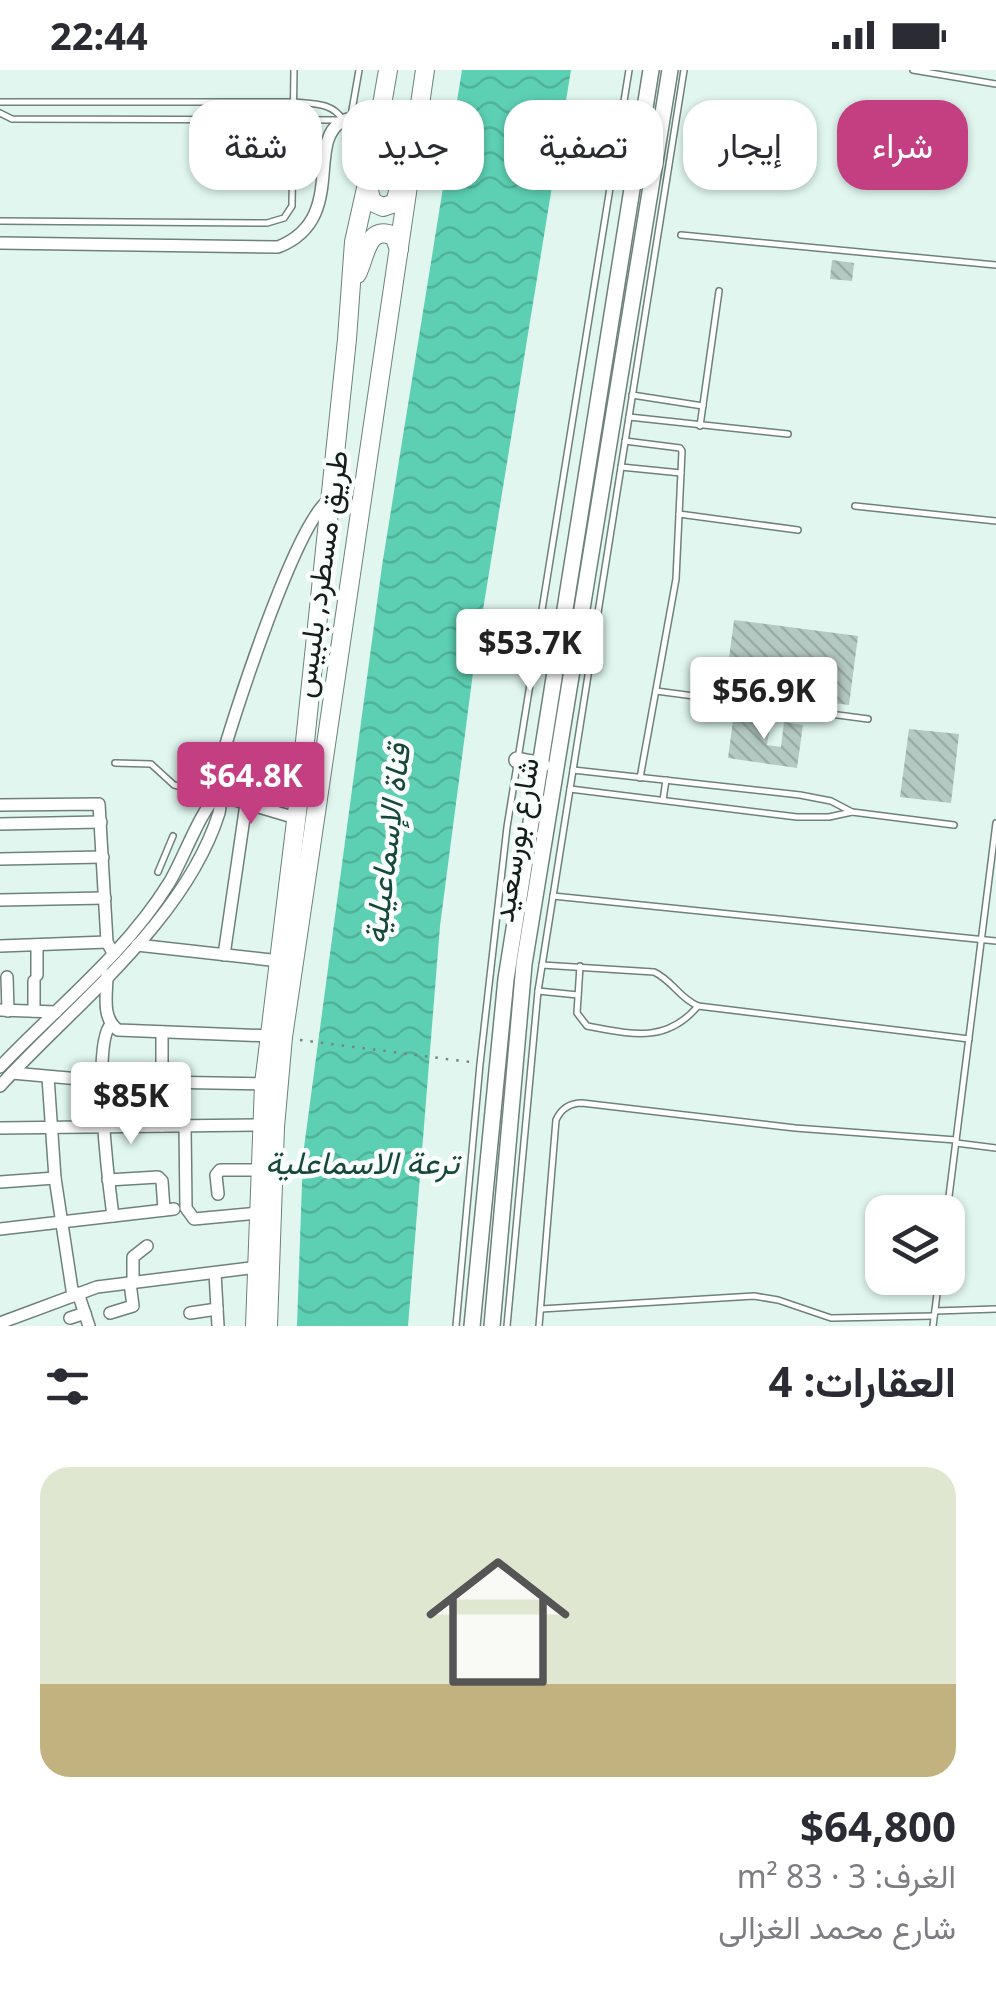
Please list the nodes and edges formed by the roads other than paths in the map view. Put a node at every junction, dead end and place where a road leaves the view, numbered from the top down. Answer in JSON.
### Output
{"nodes":[{"id":1,"x":294,"y":70,"type":"edge"},
{"id":2,"x":359,"y":70,"type":"edge"},
{"id":3,"x":388,"y":70,"type":"edge"},
{"id":4,"x":425,"y":70,"type":"edge"},
{"id":5,"x":629,"y":70,"type":"edge"},
{"id":6,"x":651,"y":70,"type":"edge"},
{"id":7,"x":670,"y":70,"type":"edge"},
{"id":8,"x":684,"y":70,"type":"edge"},
{"id":9,"x":913,"y":70,"type":"edge"},
{"id":10,"x":996,"y":84,"type":"edge"},
{"id":11,"x":293,"y":100,"type":"edge"},
{"id":12,"x":352,"y":100,"type":"edge"},
{"id":13,"x":383,"y":100,"type":"edge"},
{"id":14,"x":420,"y":100,"type":"edge"},
{"id":15,"x":624,"y":100,"type":"edge"},
{"id":16,"x":646,"y":100,"type":"edge"},
{"id":17,"x":0,"y":102,"type":"edge"},
{"id":18,"x":189,"y":102,"type":"edge"},
{"id":19,"x":0,"y":112,"type":"edge"},
{"id":20,"x":189,"y":119,"type":"edge"},
{"id":21,"x":342,"y":124,"type":"edge"},
{"id":22,"x":292,"y":190,"type":"edge"},
{"id":23,"x":365,"y":190,"type":"edge"},
{"id":24,"x":367,"y":190,"type":"edge"},
{"id":25,"x":398,"y":190,"type":"edge"},
{"id":26,"x":407,"y":190,"type":"edge"},
{"id":27,"x":609,"y":190,"type":"edge"},
{"id":28,"x":631,"y":190,"type":"edge"},
{"id":29,"x":0,"y":220,"type":"edge"},
{"id":30,"x":681,"y":236,"type":"dead end"},
{"id":31,"x":0,"y":243,"type":"edge"},
{"id":32,"x":399,"y":249,"type":"junction"},
{"id":33,"x":996,"y":264,"type":"edge"},
{"id":34,"x":352,"y":283,"type":"junction"},
{"id":35,"x":719,"y":290,"type":"dead end"},
{"id":36,"x":632,"y":395,"type":"junction"},
{"id":37,"x":703,"y":406,"type":"junction"},
{"id":38,"x":629,"y":417,"type":"junction"},
{"id":39,"x":700,"y":426,"type":"junction"},
{"id":40,"x":788,"y":434,"type":"dead end"},
{"id":41,"x":625,"y":441,"type":"junction"},
{"id":42,"x":621,"y":466,"type":"junction"},
{"id":43,"x":681,"y":473,"type":"junction"},
{"id":44,"x":328,"y":501,"type":"junction"},
{"id":45,"x":854,"y":506,"type":"dead end"},
{"id":46,"x":679,"y":514,"type":"junction"},
{"id":47,"x":996,"y":521,"type":"edge"},
{"id":48,"x":798,"y":530,"type":"dead end"},
{"id":49,"x":656,"y":691,"type":"junction"},
{"id":50,"x":868,"y":720,"type":"dead end"},
{"id":51,"x":517,"y":760,"type":"junction"},
{"id":52,"x":115,"y":763,"type":"dead end"},
{"id":53,"x":542,"y":765,"type":"junction"},
{"id":54,"x":573,"y":770,"type":"junction"},
{"id":55,"x":276,"y":776,"type":"dead end"},
{"id":56,"x":640,"y":778,"type":"junction"},
{"id":57,"x":301,"y":780,"type":"junction"},
{"id":58,"x":666,"y":780,"type":"junction"},
{"id":59,"x":570,"y":789,"type":"junction"},
{"id":60,"x":218,"y":795,"type":"junction"},
{"id":61,"x":663,"y":800,"type":"junction"},
{"id":62,"x":0,"y":804,"type":"edge"},
{"id":63,"x":246,"y":804,"type":"junction"},
{"id":64,"x":852,"y":812,"type":"junction"},
{"id":65,"x":296,"y":818,"type":"junction"},
{"id":66,"x":101,"y":822,"type":"junction"},
{"id":67,"x":996,"y":823,"type":"edge"},
{"id":68,"x":0,"y":824,"type":"edge"},
{"id":69,"x":954,"y":824,"type":"dead end"},
{"id":70,"x":173,"y":836,"type":"dead end"},
{"id":71,"x":166,"y":854,"type":"junction"},
{"id":72,"x":102,"y":857,"type":"junction"},
{"id":73,"x":0,"y":858,"type":"edge"},
{"id":74,"x":182,"y":862,"type":"junction"},
{"id":75,"x":158,"y":872,"type":"dead end"},
{"id":76,"x":993,"y":873,"type":"edge"},
{"id":77,"x":553,"y":896,"type":"junction"},
{"id":78,"x":104,"y":898,"type":"junction"},
{"id":79,"x":0,"y":900,"type":"edge"},
{"id":80,"x":982,"y":940,"type":"junction"},
{"id":81,"x":996,"y":941,"type":"edge"},
{"id":82,"x":36,"y":945,"type":"junction"},
{"id":83,"x":137,"y":945,"type":"junction"},
{"id":84,"x":0,"y":946,"type":"edge"},
{"id":85,"x":110,"y":947,"type":"junction"},
{"id":86,"x":224,"y":955,"type":"junction"},
{"id":87,"x":280,"y":960,"type":"junction"},
{"id":88,"x":542,"y":964,"type":"junction"},
{"id":89,"x":580,"y":966,"type":"junction"},
{"id":90,"x":107,"y":975,"type":"junction"},
{"id":91,"x":7,"y":978,"type":"dead end"},
{"id":92,"x":538,"y":991,"type":"junction"},
{"id":93,"x":578,"y":994,"type":"junction"},
{"id":94,"x":698,"y":1006,"type":"junction"},
{"id":95,"x":4,"y":1011,"type":"edge"},
{"id":96,"x":34,"y":1012,"type":"junction"},
{"id":97,"x":56,"y":1012,"type":"junction"},
{"id":98,"x":111,"y":1025,"type":"junction"},
{"id":99,"x":162,"y":1032,"type":"junction"},
{"id":100,"x":270,"y":1036,"type":"junction"},
{"id":101,"x":969,"y":1039,"type":"junction"},
{"id":102,"x":4,"y":1066,"type":"edge"},
{"id":103,"x":48,"y":1076,"type":"junction"},
{"id":104,"x":102,"y":1081,"type":"junction"},
{"id":105,"x":162,"y":1082,"type":"junction"},
{"id":106,"x":264,"y":1084,"type":"junction"},
{"id":107,"x":0,"y":1086,"type":"edge"},
{"id":108,"x":262,"y":1125,"type":"junction"},
{"id":109,"x":104,"y":1126,"type":"junction"},
{"id":110,"x":162,"y":1126,"type":"junction"},
{"id":111,"x":185,"y":1126,"type":"junction"},
{"id":112,"x":0,"y":1128,"type":"edge"},
{"id":113,"x":51,"y":1128,"type":"junction"},
{"id":114,"x":956,"y":1141,"type":"junction"},
{"id":115,"x":996,"y":1148,"type":"edge"},
{"id":116,"x":260,"y":1170,"type":"junction"},
{"id":117,"x":55,"y":1178,"type":"junction"},
{"id":118,"x":108,"y":1180,"type":"junction"},
{"id":119,"x":0,"y":1182,"type":"edge"},
{"id":120,"x":218,"y":1194,"type":"dead end"},
{"id":121,"x":949,"y":1195,"type":"edge"},
{"id":122,"x":259,"y":1213,"type":"junction"},
{"id":123,"x":112,"y":1216,"type":"junction"},
{"id":124,"x":61,"y":1222,"type":"junction"},
{"id":125,"x":0,"y":1229,"type":"edge"},
{"id":126,"x":147,"y":1246,"type":"dead end"},
{"id":127,"x":258,"y":1268,"type":"junction"},
{"id":128,"x":214,"y":1273,"type":"junction"},
{"id":129,"x":132,"y":1283,"type":"junction"},
{"id":130,"x":75,"y":1295,"type":"junction"},
{"id":131,"x":937,"y":1295,"type":"edge"},
{"id":132,"x":540,"y":1309,"type":"junction"},
{"id":133,"x":996,"y":1309,"type":"edge"},
{"id":134,"x":217,"y":1310,"type":"junction"},
{"id":135,"x":110,"y":1313,"type":"dead end"},
{"id":136,"x":190,"y":1313,"type":"dead end"},
{"id":137,"x":934,"y":1314,"type":"junction"},
{"id":138,"x":70,"y":1318,"type":"dead end"},
{"id":139,"x":87,"y":1320,"type":"edge"},
{"id":140,"x":26,"y":1321,"type":"edge"},
{"id":141,"x":0,"y":1322,"type":"edge"},
{"id":142,"x":218,"y":1326,"type":"edge"},
{"id":143,"x":255,"y":1326,"type":"edge"},
{"id":144,"x":268,"y":1326,"type":"edge"},
{"id":145,"x":456,"y":1326,"type":"edge"},
{"id":146,"x":472,"y":1326,"type":"edge"},
{"id":147,"x":492,"y":1326,"type":"edge"},
{"id":148,"x":506,"y":1326,"type":"edge"},
{"id":149,"x":539,"y":1326,"type":"edge"},
{"id":150,"x":933,"y":1326,"type":"edge"}],
"edges":[{"from":1,"to":11,"type":"lane"},
{"from":2,"to":12,"type":"lane"},
{"from":3,"to":13,"type":"main road","name":"طريق مسطرد, بلبيس"},
{"from":4,"to":14,"type":"main road","name":"طريق مسطرد, بلبيس"},
{"from":5,"to":15,"type":"lane"},
{"from":6,"to":16,"type":"main road","name":"شارع بورسعيد"},
{"from":7,"to":147,"type":"main road","name":"شارع بورسعيد"},
{"from":8,"to":36,"type":"lane"},
{"from":9,"to":10,"type":"lane"},
{"from":17,"to":18,"type":"lane"},
{"from":19,"to":20,"type":"lane"},
{"from":21,"to":31,"type":"street"},
{"from":22,"to":29,"type":"lane"},
{"from":23,"to":34,"type":"main road","name":"طريق مسطرد, بلبيس"},
{"from":24,"to":25,"type":"main road"},
{"from":26,"to":32,"type":"main road","name":"طريق مسطرد, بلبيس"},
{"from":27,"to":51,"type":"lane"},
{"from":28,"to":53,"type":"main road","name":"شارع بورسعيد"},
{"from":30,"to":33,"type":"lane"},
{"from":32,"to":34,"type":"main road"},
{"from":32,"to":144,"type":"main road","name":"طريق مسطرد, بلبيس"},
{"from":34,"to":44,"type":"main road","name":"طريق مسطرد, بلبيس"},
{"from":35,"to":37,"type":"lane"},
{"from":36,"to":37,"type":"lane"},
{"from":36,"to":38,"type":"lane"},
{"from":37,"to":39,"type":"lane"},
{"from":38,"to":39,"type":"lane"},
{"from":38,"to":41,"type":"lane"},
{"from":39,"to":40,"type":"lane"},
{"from":41,"to":42,"type":"lane"},
{"from":41,"to":43,"type":"lane"},
{"from":42,"to":43,"type":"lane"},
{"from":42,"to":54,"type":"lane"},
{"from":43,"to":46,"type":"lane"},
{"from":44,"to":57,"type":"main road","name":"طريق مسطرد, بلبيس"},
{"from":44,"to":60,"type":"street"},
{"from":45,"to":47,"type":"lane"},
{"from":46,"to":48,"type":"lane"},
{"from":46,"to":49,"type":"lane"},
{"from":49,"to":50,"type":"lane"},
{"from":49,"to":56,"type":"lane"},
{"from":51,"to":53,"type":"main road"},
{"from":51,"to":145,"type":"lane"},
{"from":52,"to":60,"type":"lane"},
{"from":53,"to":146,"type":"main road","name":"شارع بورسعيد"},
{"from":54,"to":56,"type":"lane"},
{"from":54,"to":59,"type":"lane"},
{"from":55,"to":57,"type":"lane"},
{"from":56,"to":58,"type":"lane"},
{"from":57,"to":65,"type":"main road","name":"طريق مسطرد, بلبيس"},
{"from":58,"to":61,"type":"lane"},
{"from":58,"to":64,"type":"lane"},
{"from":59,"to":61,"type":"lane"},
{"from":59,"to":77,"type":"lane"},
{"from":60,"to":63,"type":"street"},
{"from":60,"to":74,"type":"street"},
{"from":60,"to":83,"type":"street"},
{"from":61,"to":64,"type":"lane"},
{"from":62,"to":66,"type":"street"},
{"from":63,"to":65,"type":"street"},
{"from":63,"to":86,"type":"street"},
{"from":64,"to":69,"type":"lane"},
{"from":65,"to":87,"type":"main road","name":"طريق مسطرد, بلبيس"},
{"from":66,"to":68,"type":"street"},
{"from":66,"to":72,"type":"street"},
{"from":67,"to":76,"type":"lane"},
{"from":70,"to":71,"type":"lane"},
{"from":71,"to":74,"type":"lane"},
{"from":71,"to":75,"type":"lane"},
{"from":72,"to":73,"type":"street"},
{"from":72,"to":78,"type":"street"},
{"from":74,"to":85,"type":"street"},
{"from":76,"to":80,"type":"lane"},
{"from":77,"to":80,"type":"lane"},
{"from":77,"to":88,"type":"lane"},
{"from":78,"to":79,"type":"street"},
{"from":78,"to":85,"type":"street"},
{"from":80,"to":81,"type":"lane"},
{"from":80,"to":101,"type":"lane"},
{"from":82,"to":84,"type":"street"},
{"from":82,"to":85,"type":"street"},
{"from":82,"to":96,"type":"street"},
{"from":83,"to":86,"type":"street"},
{"from":83,"to":90,"type":"street"},
{"from":85,"to":97,"type":"street"},
{"from":86,"to":87,"type":"street"},
{"from":87,"to":100,"type":"main road","name":"طريق مسطرد, بلبيس"},
{"from":88,"to":89,"type":"lane"},
{"from":88,"to":92,"type":"lane"},
{"from":89,"to":93,"type":"lane"},
{"from":89,"to":94,"type":"lane"},
{"from":90,"to":98,"type":"street"},
{"from":90,"to":102,"type":"street"},
{"from":91,"to":95,"type":"street"},
{"from":92,"to":93,"type":"lane"},
{"from":92,"to":148,"type":"lane"},
{"from":93,"to":94,"type":"lane"},
{"from":94,"to":101,"type":"lane"},
{"from":95,"to":96,"type":"street"},
{"from":96,"to":97,"type":"street"},
{"from":97,"to":102,"type":"street"},
{"from":98,"to":99,"type":"street"},
{"from":98,"to":104,"type":"street"},
{"from":99,"to":100,"type":"street"},
{"from":99,"to":105,"type":"street"},
{"from":100,"to":106,"type":"main road","name":"طريق مسطرد, بلبيس"},
{"from":101,"to":114,"type":"lane"},
{"from":102,"to":103,"type":"street"},
{"from":102,"to":107,"type":"street"},
{"from":103,"to":104,"type":"street"},
{"from":103,"to":113,"type":"street"},
{"from":104,"to":105,"type":"street"},
{"from":104,"to":109,"type":"street"},
{"from":105,"to":106,"type":"street"},
{"from":105,"to":110,"type":"street"},
{"from":106,"to":108,"type":"main road","name":"طريق مسطرد, بلبيس"},
{"from":108,"to":111,"type":"street"},
{"from":108,"to":116,"type":"main road","name":"طريق مسطرد, بلبيس"},
{"from":109,"to":110,"type":"street"},
{"from":109,"to":113,"type":"street"},
{"from":109,"to":118,"type":"street"},
{"from":110,"to":111,"type":"street"},
{"from":111,"to":122,"type":"street"},
{"from":112,"to":113,"type":"street"},
{"from":113,"to":117,"type":"street"},
{"from":114,"to":115,"type":"lane"},
{"from":114,"to":121,"type":"lane"},
{"from":114,"to":132,"type":"lane"},
{"from":116,"to":120,"type":"street"},
{"from":116,"to":122,"type":"main road","name":"طريق مسطرد, بلبيس"},
{"from":117,"to":119,"type":"street"},
{"from":117,"to":124,"type":"street"},
{"from":118,"to":123,"type":"street"},
{"from":118,"to":123,"type":"street"},
{"from":122,"to":127,"type":"main road","name":"طريق مسطرد, بلبيس"},
{"from":123,"to":124,"type":"street"},
{"from":124,"to":125,"type":"street"},
{"from":124,"to":130,"type":"street"},
{"from":126,"to":129,"type":"street"},
{"from":127,"to":128,"type":"street"},
{"from":127,"to":143,"type":"main road","name":"طريق مسطرد, بلبيس"},
{"from":128,"to":129,"type":"street"},
{"from":128,"to":134,"type":"street"},
{"from":129,"to":130,"type":"street"},
{"from":129,"to":135,"type":"street"},
{"from":130,"to":139,"type":"street"},
{"from":130,"to":140,"type":"street"},
{"from":131,"to":137,"type":"lane"},
{"from":132,"to":137,"type":"lane"},
{"from":132,"to":149,"type":"lane"},
{"from":133,"to":137,"type":"lane"},
{"from":134,"to":136,"type":"street"},
{"from":134,"to":142,"type":"street"},
{"from":137,"to":150,"type":"lane"},
{"from":138,"to":139,"type":"street"},
{"from":140,"to":141,"type":"street"}]}
